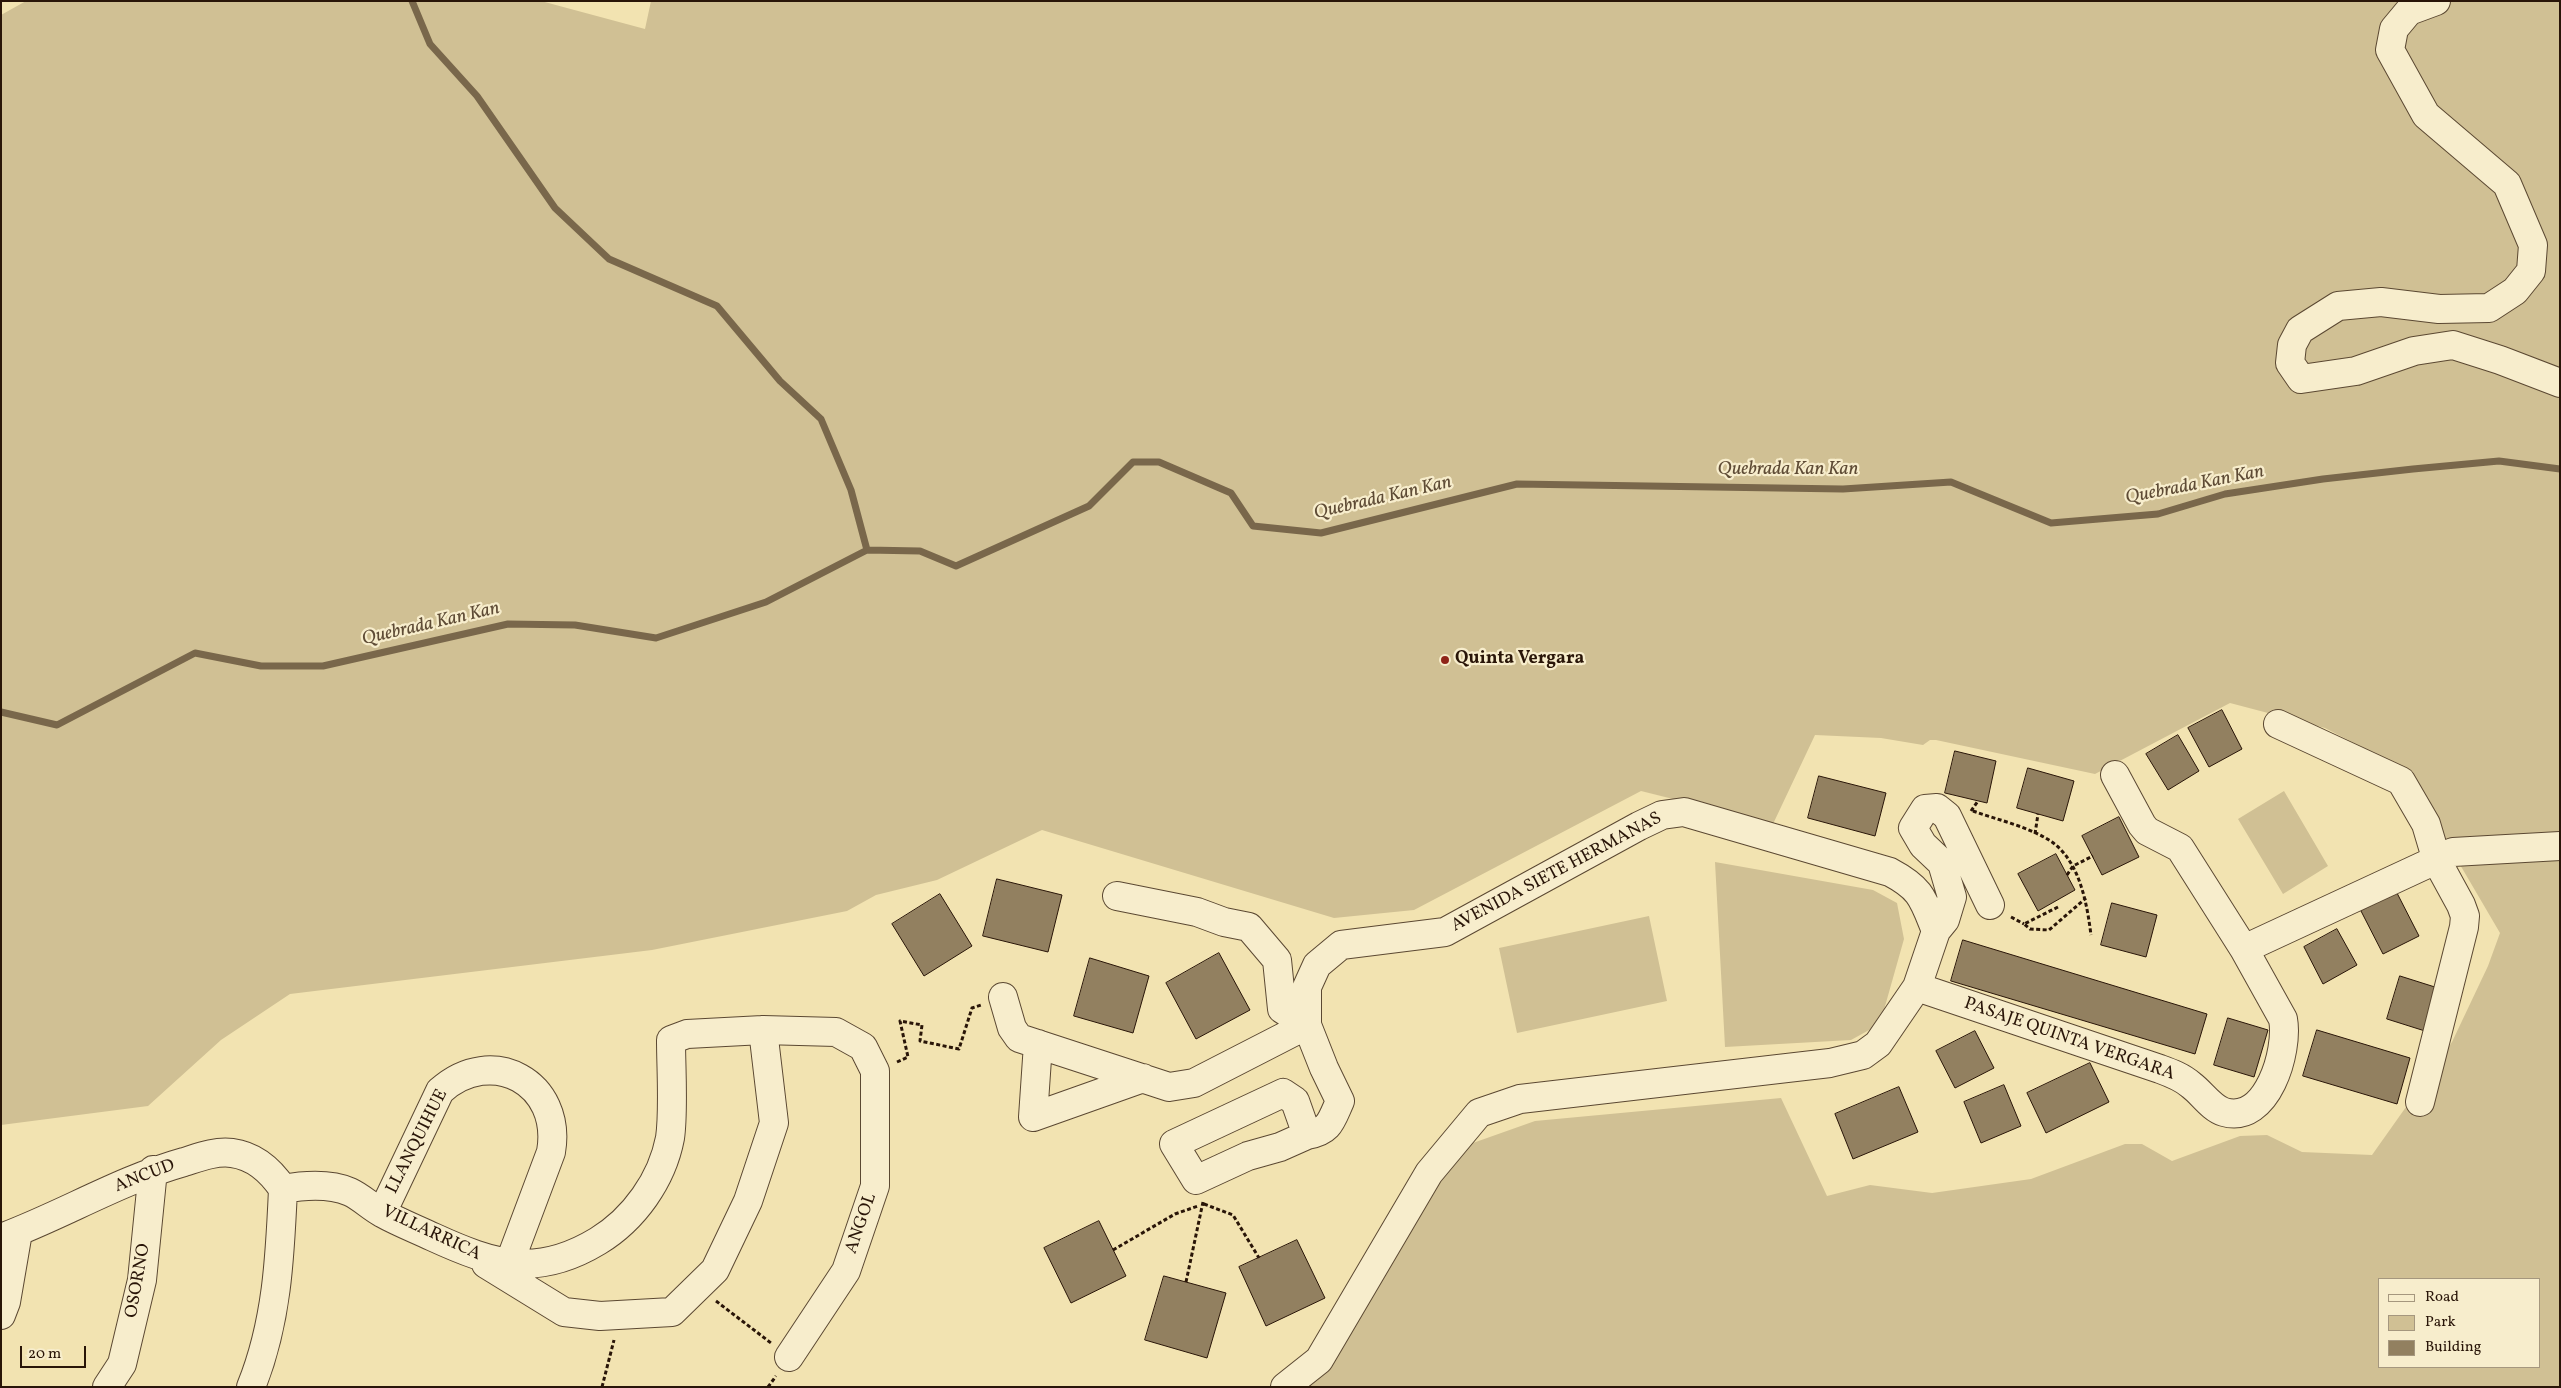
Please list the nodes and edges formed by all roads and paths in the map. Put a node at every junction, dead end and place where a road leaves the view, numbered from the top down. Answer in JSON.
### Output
{"nodes":[{"id":1,"x":2436,"y":1,"type":"edge"},
{"id":2,"x":2560,"y":383,"type":"edge"},
{"id":3,"x":2278,"y":724,"type":"dead end"},
{"id":4,"x":2115,"y":775,"type":"dead end"},
{"id":5,"x":1971,"y":811,"type":"dead end"},
{"id":6,"x":2038,"y":814,"type":"dead end"},
{"id":7,"x":2035,"y":834,"type":"junction"},
{"id":8,"x":2560,"y":846,"type":"edge"},
{"id":9,"x":2093,"y":856,"type":"dead end"},
{"id":10,"x":2445,"y":857,"type":"junction"},
{"id":11,"x":2073,"y":866,"type":"junction"},
{"id":12,"x":2067,"y":875,"type":"dead end"},
{"id":13,"x":1117,"y":896,"type":"dead end"},
{"id":14,"x":2086,"y":898,"type":"junction"},
{"id":15,"x":1990,"y":906,"type":"dead end"},
{"id":16,"x":2058,"y":907,"type":"dead end"},
{"id":17,"x":1936,"y":931,"type":"junction"},
{"id":18,"x":2091,"y":935,"type":"dead end"},
{"id":19,"x":2244,"y":949,"type":"junction"},
{"id":20,"x":1917,"y":987,"type":"junction"},
{"id":21,"x":1003,"y":997,"type":"joint"},
{"id":22,"x":1307,"y":1025,"type":"junction"},
{"id":23,"x":763,"y":1030,"type":"junction"},
{"id":24,"x":836,"y":1032,"type":"joint"},
{"id":25,"x":1038,"y":1044,"type":"junction"},
{"id":26,"x":891,"y":1055,"type":"dead end"},
{"id":27,"x":1143,"y":1078,"type":"junction"},
{"id":28,"x":2420,"y":1102,"type":"dead end"},
{"id":29,"x":1307,"y":1136,"type":"junction"},
{"id":30,"x":153,"y":1170,"type":"junction"},
{"id":31,"x":283,"y":1189,"type":"junction"},
{"id":32,"x":1200,"y":1192,"type":"junction"},
{"id":33,"x":382,"y":1213,"type":"junction"},
{"id":34,"x":10,"y":1235,"type":"edge"},
{"id":35,"x":1113,"y":1250,"type":"dead end"},
{"id":36,"x":468,"y":1253,"type":"junction"},
{"id":37,"x":1259,"y":1258,"type":"dead end"},
{"id":38,"x":509,"y":1264,"type":"junction"},
{"id":39,"x":1186,"y":1282,"type":"dead end"},
{"id":40,"x":697,"y":1287,"type":"junction"},
{"id":41,"x":1,"y":1314,"type":"edge"},
{"id":42,"x":621,"y":1315,"type":"junction"},
{"id":43,"x":789,"y":1357,"type":"joint"},
{"id":44,"x":107,"y":1387,"type":"edge"},
{"id":45,"x":251,"y":1387,"type":"edge"},
{"id":46,"x":602,"y":1387,"type":"edge"},
{"id":47,"x":1285,"y":1387,"type":"edge"}],
"edges":[{"from":1,"to":2,"type":"street"},
{"from":3,"to":10,"type":"street"},
{"from":4,"to":19,"type":"street","name":"PASAJE QUINTA VERGARA"},
{"from":5,"to":7,"type":"path"},
{"from":6,"to":7,"type":"path"},
{"from":7,"to":11,"type":"path"},
{"from":8,"to":10,"type":"street"},
{"from":9,"to":11,"type":"path"},
{"from":10,"to":19,"type":"street"},
{"from":10,"to":28,"type":"street"},
{"from":11,"to":12,"type":"path"},
{"from":11,"to":14,"type":"path"},
{"from":13,"to":22,"type":"street"},
{"from":14,"to":16,"type":"path"},
{"from":14,"to":18,"type":"path"},
{"from":15,"to":17,"type":"street"},
{"from":17,"to":20,"type":"street"},
{"from":17,"to":22,"type":"street","name":"AVENIDA SIETE HERMANAS"},
{"from":19,"to":20,"type":"street","name":"PASAJE QUINTA VERGARA"},
{"from":20,"to":47,"type":"street"},
{"from":21,"to":25,"type":"street"},
{"from":21,"to":26,"type":"path"},
{"from":22,"to":27,"type":"street"},
{"from":22,"to":29,"type":"street"},
{"from":23,"to":24,"type":"street","name":"VILLARRICA"},
{"from":23,"to":38,"type":"street","name":"VILLARRICA"},
{"from":23,"to":40,"type":"street"},
{"from":24,"to":43,"type":"street","name":"ANGOL"},
{"from":25,"to":27,"type":"street"},
{"from":25,"to":27,"type":"street"},
{"from":29,"to":32,"type":"street"},
{"from":29,"to":32,"type":"street"},
{"from":30,"to":31,"type":"street","name":"ANCUD"},
{"from":30,"to":34,"type":"street","name":"ANCUD"},
{"from":30,"to":44,"type":"street","name":"OSORNO"},
{"from":31,"to":33,"type":"street","name":"VILLARRICA"},
{"from":31,"to":45,"type":"street"},
{"from":32,"to":35,"type":"path"},
{"from":32,"to":37,"type":"path"},
{"from":32,"to":39,"type":"path"},
{"from":33,"to":36,"type":"street","name":"VILLARRICA"},
{"from":33,"to":38,"type":"street","name":"LLANQUIHUE"},
{"from":34,"to":41,"type":"street"},
{"from":36,"to":38,"type":"street","name":"VILLARRICA"},
{"from":36,"to":42,"type":"street"},
{"from":40,"to":42,"type":"street"},
{"from":40,"to":43,"type":"path"},
{"from":42,"to":46,"type":"path"}]}
